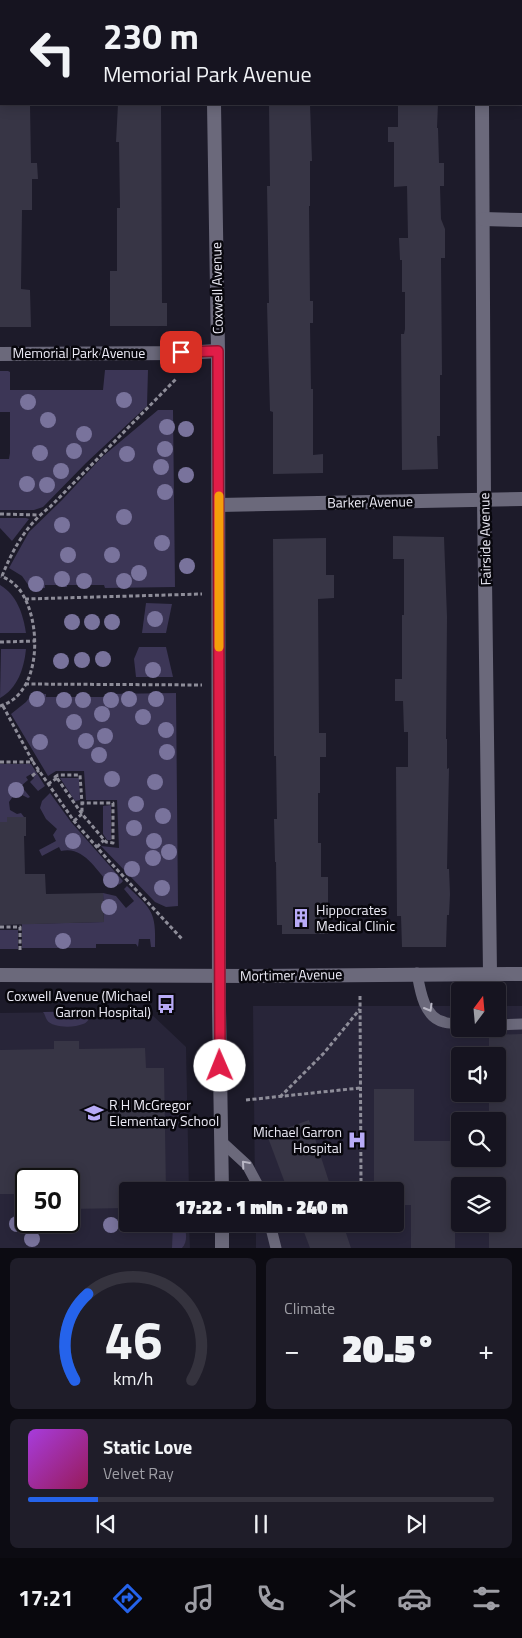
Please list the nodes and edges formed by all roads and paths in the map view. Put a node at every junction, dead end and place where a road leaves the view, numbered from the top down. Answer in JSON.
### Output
{"nodes":[{"id":1,"x":214,"y":105,"type":"edge"},
{"id":2,"x":482,"y":105,"type":"edge"},
{"id":3,"x":483,"y":219,"type":"junction"},
{"id":4,"x":522,"y":220,"type":"edge"},
{"id":5,"x":218,"y":351,"type":"junction"},
{"id":6,"x":0,"y":354,"type":"edge"},
{"id":7,"x":176,"y":379,"type":"dead end"},
{"id":8,"x":522,"y":499,"type":"edge"},
{"id":9,"x":484,"y":500,"type":"junction"},
{"id":10,"x":219,"y":505,"type":"junction"},
{"id":11,"x":0,"y":514,"type":"edge"},
{"id":12,"x":39,"y":515,"type":"junction"},
{"id":13,"x":1,"y":576,"type":"edge"},
{"id":14,"x":218,"y":594,"type":"junction"},
{"id":15,"x":25,"y":599,"type":"junction"},
{"id":16,"x":36,"y":641,"type":"junction"},
{"id":17,"x":0,"y":642,"type":"edge"},
{"id":18,"x":25,"y":684,"type":"junction"},
{"id":19,"x":219,"y":685,"type":"junction"},
{"id":20,"x":2,"y":706,"type":"edge"},
{"id":21,"x":0,"y":762,"type":"edge"},
{"id":22,"x":33,"y":762,"type":"junction"},
{"id":23,"x":39,"y":770,"type":"junction"},
{"id":24,"x":32,"y":776,"type":"dead end"},
{"id":25,"x":57,"y":778,"type":"junction"},
{"id":26,"x":48,"y":784,"type":"junction"},
{"id":27,"x":82,"y":803,"type":"junction"},
{"id":28,"x":82,"y":814,"type":"junction"},
{"id":29,"x":74,"y":821,"type":"junction"},
{"id":30,"x":104,"y":840,"type":"junction"},
{"id":31,"x":97,"y":847,"type":"junction"},
{"id":32,"x":0,"y":927,"type":"edge"},
{"id":33,"x":183,"y":940,"type":"dead end"},
{"id":34,"x":20,"y":952,"type":"dead end"},
{"id":35,"x":417,"y":973,"type":"junction"},
{"id":36,"x":490,"y":974,"type":"junction"},
{"id":37,"x":522,"y":974,"type":"edge"},
{"id":38,"x":0,"y":975,"type":"edge"},
{"id":39,"x":219,"y":975,"type":"junction"},
{"id":40,"x":360,"y":996,"type":"dead end"},
{"id":41,"x":360,"y":1009,"type":"junction"},
{"id":42,"x":451,"y":1023,"type":"edge"},
{"id":43,"x":522,"y":1024,"type":"edge"},
{"id":44,"x":506,"y":1025,"type":"edge"},
{"id":45,"x":360,"y":1088,"type":"junction"},
{"id":46,"x":280,"y":1097,"type":"junction"},
{"id":47,"x":246,"y":1100,"type":"dead end"},
{"id":48,"x":222,"y":1142,"type":"junction"},
{"id":49,"x":222,"y":1182,"type":"edge"},
{"id":50,"x":256,"y":1182,"type":"edge"},
{"id":51,"x":361,"y":1182,"type":"edge"},
{"id":52,"x":222,"y":1232,"type":"edge"},
{"id":53,"x":272,"y":1232,"type":"edge"},
{"id":54,"x":222,"y":1248,"type":"edge"},
{"id":55,"x":276,"y":1248,"type":"edge"}],
"edges":[{"from":1,"to":5,"type":"street","name":"Coxwell Avenue"},
{"from":2,"to":3,"type":"street","name":"Fairside Avenue"},
{"from":3,"to":4,"type":"street"},
{"from":3,"to":9,"type":"street","name":"Fairside Avenue"},
{"from":5,"to":6,"type":"street","name":"Memorial Park Avenue"},
{"from":5,"to":10,"type":"street","name":"Coxwell Avenue"},
{"from":7,"to":12,"type":"path"},
{"from":8,"to":9,"type":"street","name":"Barker Avenue"},
{"from":9,"to":10,"type":"street","name":"Barker Avenue"},
{"from":9,"to":36,"type":"street","name":"Fairside Avenue"},
{"from":10,"to":14,"type":"street","name":"Coxwell Avenue"},
{"from":11,"to":12,"type":"path"},
{"from":12,"to":13,"type":"path"},
{"from":13,"to":15,"type":"path"},
{"from":14,"to":15,"type":"path"},
{"from":14,"to":19,"type":"street","name":"Coxwell Avenue"},
{"from":15,"to":16,"type":"path"},
{"from":16,"to":17,"type":"path"},
{"from":16,"to":18,"type":"path"},
{"from":18,"to":19,"type":"path"},
{"from":18,"to":20,"type":"path"},
{"from":19,"to":39,"type":"street","name":"Coxwell Avenue"},
{"from":20,"to":22,"type":"path"},
{"from":21,"to":22,"type":"path"},
{"from":22,"to":23,"type":"path"},
{"from":23,"to":24,"type":"path"},
{"from":23,"to":26,"type":"path"},
{"from":25,"to":26,"type":"path"},
{"from":25,"to":27,"type":"path"},
{"from":25,"to":28,"type":"path"},
{"from":26,"to":29,"type":"path"},
{"from":27,"to":28,"type":"path"},
{"from":27,"to":30,"type":"path"},
{"from":28,"to":29,"type":"path"},
{"from":28,"to":30,"type":"path"},
{"from":29,"to":31,"type":"path"},
{"from":30,"to":31,"type":"path"},
{"from":31,"to":33,"type":"path"},
{"from":32,"to":34,"type":"path"},
{"from":35,"to":36,"type":"street","name":"Mortimer Avenue"},
{"from":35,"to":39,"type":"street","name":"Mortimer Avenue"},
{"from":35,"to":42,"type":"lane","one_way":true},
{"from":36,"to":37,"type":"street","name":"Mortimer Avenue"},
{"from":38,"to":39,"type":"street","name":"Mortimer Avenue"},
{"from":39,"to":48,"type":"street","name":"Coxwell Avenue"},
{"from":40,"to":41,"type":"path"},
{"from":41,"to":45,"type":"path"},
{"from":41,"to":46,"type":"path"},
{"from":43,"to":44,"type":"lane"},
{"from":45,"to":46,"type":"path"},
{"from":45,"to":51,"type":"path"},
{"from":46,"to":47,"type":"path"},
{"from":48,"to":49,"type":"street","name":"Coxwell Avenue"},
{"from":50,"to":48,"type":"lane","one_way":true},
{"from":52,"to":54,"type":"street"},
{"from":53,"to":55,"type":"lane"}]}
